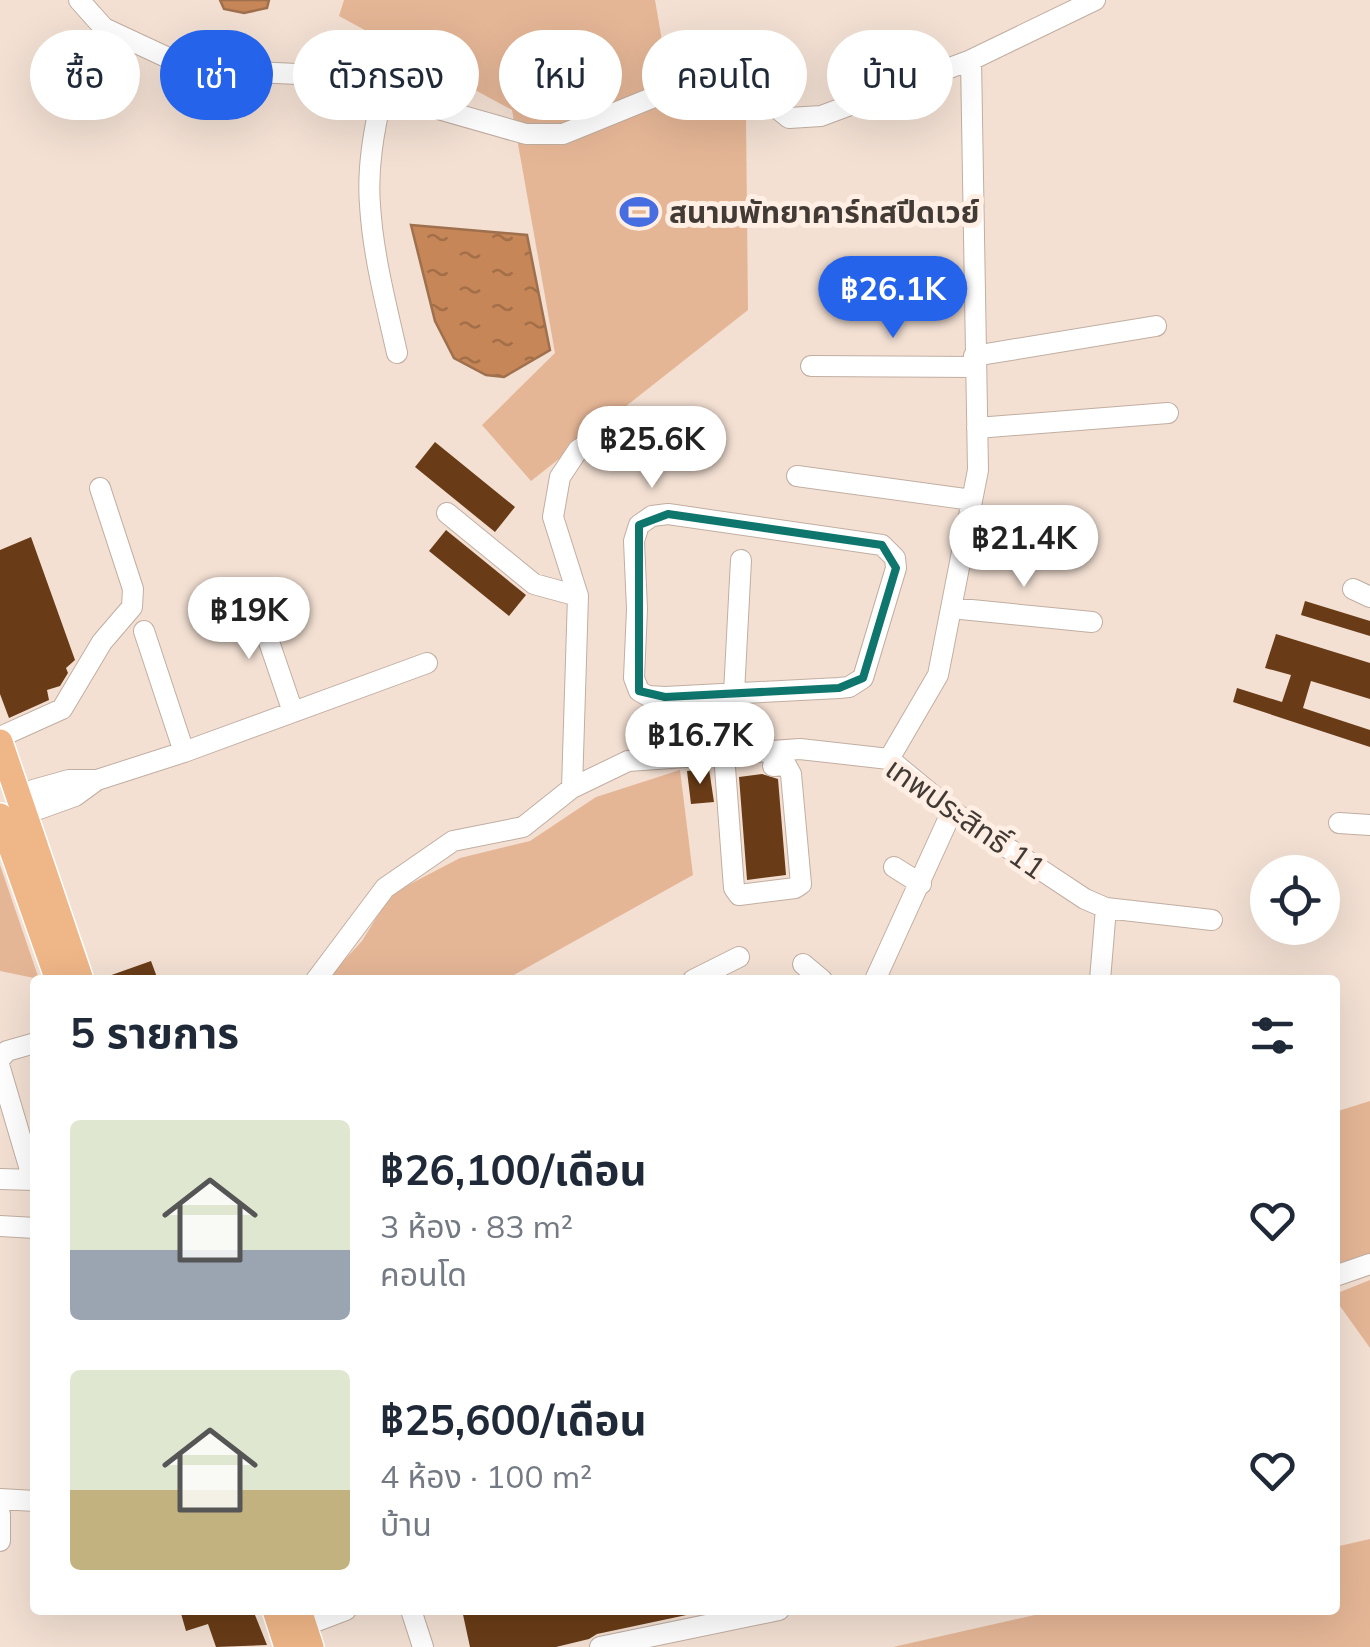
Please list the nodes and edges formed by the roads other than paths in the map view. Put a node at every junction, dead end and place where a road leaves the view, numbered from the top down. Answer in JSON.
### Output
{"nodes":[{"id":1,"x":79,"y":0,"type":"edge"},
{"id":2,"x":1095,"y":0,"type":"edge"},
{"id":3,"x":970,"y":60,"type":"junction"},
{"id":4,"x":293,"y":74,"type":"edge"},
{"id":5,"x":376,"y":120,"type":"edge"},
{"id":6,"x":476,"y":120,"type":"edge"},
{"id":7,"x":1156,"y":326,"type":"dead end"},
{"id":8,"x":397,"y":353,"type":"dead end"},
{"id":9,"x":975,"y":362,"type":"junction"},
{"id":10,"x":811,"y":366,"type":"dead end"},
{"id":11,"x":1168,"y":414,"type":"dead end"},
{"id":12,"x":619,"y":422,"type":"dead end"},
{"id":13,"x":977,"y":428,"type":"junction"},
{"id":14,"x":798,"y":476,"type":"dead end"},
{"id":15,"x":100,"y":488,"type":"dead end"},
{"id":16,"x":972,"y":500,"type":"junction"},
{"id":17,"x":447,"y":513,"type":"dead end"},
{"id":18,"x":741,"y":560,"type":"dead end"},
{"id":19,"x":253,"y":596,"type":"dead end"},
{"id":20,"x":578,"y":596,"type":"junction"},
{"id":21,"x":951,"y":608,"type":"junction"},
{"id":22,"x":1092,"y":622,"type":"dead end"},
{"id":23,"x":144,"y":631,"type":"dead end"},
{"id":24,"x":427,"y":663,"type":"dead end"},
{"id":25,"x":734,"y":693,"type":"junction"},
{"id":26,"x":293,"y":712,"type":"junction"},
{"id":27,"x":0,"y":740,"type":"edge"},
{"id":28,"x":184,"y":752,"type":"junction"},
{"id":29,"x":724,"y":754,"type":"junction"},
{"id":30,"x":890,"y":758,"type":"junction"},
{"id":31,"x":773,"y":766,"type":"dead end"},
{"id":32,"x":572,"y":788,"type":"junction"},
{"id":33,"x":15,"y":808,"type":"edge"},
{"id":34,"x":952,"y":811,"type":"junction"},
{"id":35,"x":1339,"y":823,"type":"dead end"},
{"id":36,"x":1370,"y":825,"type":"edge"},
{"id":37,"x":894,"y":867,"type":"dead end"},
{"id":38,"x":921,"y":884,"type":"junction"},
{"id":39,"x":1106,"y":908,"type":"junction"},
{"id":40,"x":1212,"y":920,"type":"dead end"},
{"id":41,"x":739,"y":958,"type":"dead end"},
{"id":42,"x":803,"y":964,"type":"dead end"},
{"id":43,"x":57,"y":975,"type":"edge"},
{"id":44,"x":79,"y":975,"type":"edge"},
{"id":45,"x":320,"y":975,"type":"edge"},
{"id":46,"x":703,"y":975,"type":"edge"},
{"id":47,"x":816,"y":975,"type":"edge"},
{"id":48,"x":877,"y":975,"type":"edge"},
{"id":49,"x":1100,"y":975,"type":"edge"},
{"id":50,"x":30,"y":1044,"type":"edge"},
{"id":51,"x":0,"y":1059,"type":"edge"},
{"id":52,"x":0,"y":1068,"type":"edge"},
{"id":53,"x":30,"y":1167,"type":"edge"},
{"id":54,"x":0,"y":1179,"type":"edge"},
{"id":55,"x":30,"y":1180,"type":"edge"},
{"id":56,"x":0,"y":1226,"type":"edge"},
{"id":57,"x":30,"y":1228,"type":"edge"},
{"id":58,"x":1370,"y":1264,"type":"edge"},
{"id":59,"x":1340,"y":1274,"type":"edge"},
{"id":60,"x":0,"y":1499,"type":"edge"},
{"id":61,"x":30,"y":1501,"type":"edge"},
{"id":62,"x":0,"y":1514,"type":"edge"},
{"id":63,"x":0,"y":1540,"type":"edge"},
{"id":64,"x":277,"y":1615,"type":"edge"},
{"id":65,"x":335,"y":1615,"type":"edge"},
{"id":66,"x":413,"y":1615,"type":"edge"},
{"id":67,"x":755,"y":1615,"type":"edge"},
{"id":68,"x":305,"y":1628,"type":"edge"},
{"id":69,"x":287,"y":1647,"type":"edge"},
{"id":70,"x":423,"y":1647,"type":"edge"},
{"id":71,"x":600,"y":1647,"type":"edge"}],
"edges":[{"from":1,"to":4,"type":"street"},
{"from":2,"to":3,"type":"street"},
{"from":3,"to":6,"type":"street"},
{"from":3,"to":9,"type":"street"},
{"from":5,"to":8,"type":"street"},
{"from":7,"to":9,"type":"street"},
{"from":9,"to":10,"type":"street"},
{"from":9,"to":13,"type":"street"},
{"from":11,"to":13,"type":"street"},
{"from":12,"to":20,"type":"street"},
{"from":13,"to":16,"type":"street"},
{"from":14,"to":16,"type":"street"},
{"from":15,"to":27,"type":"street"},
{"from":16,"to":21,"type":"street"},
{"from":17,"to":20,"type":"street"},
{"from":18,"to":25,"type":"street"},
{"from":19,"to":26,"type":"street"},
{"from":20,"to":32,"type":"street"},
{"from":21,"to":22,"type":"street"},
{"from":21,"to":30,"type":"street"},
{"from":23,"to":28,"type":"street"},
{"from":24,"to":26,"type":"street"},
{"from":25,"to":25,"type":"street"},
{"from":25,"to":29,"type":"street"},
{"from":26,"to":28,"type":"street"},
{"from":27,"to":33,"type":"main road"},
{"from":28,"to":33,"type":"street"},
{"from":29,"to":30,"type":"street","name":"เทพประสิทธิ์ 11"},
{"from":29,"to":31,"type":"street"},
{"from":29,"to":32,"type":"street","name":"เทพประสิทธิ์ 11"},
{"from":30,"to":34,"type":"street","name":"เทพประสิทธิ์ 11"},
{"from":32,"to":45,"type":"street","name":"เทพประสิทธิ์ 11"},
{"from":33,"to":43,"type":"main road"},
{"from":33,"to":44,"type":"main road"},
{"from":34,"to":38,"type":"street"},
{"from":34,"to":39,"type":"street","name":"เทพประสิทธิ์ 11"},
{"from":35,"to":36,"type":"street"},
{"from":37,"to":38,"type":"street"},
{"from":38,"to":48,"type":"street"},
{"from":39,"to":40,"type":"street","name":"เทพประสิทธิ์ 11"},
{"from":39,"to":49,"type":"street"},
{"from":41,"to":46,"type":"street"},
{"from":42,"to":47,"type":"street"},
{"from":50,"to":51,"type":"street"},
{"from":52,"to":53,"type":"street"},
{"from":54,"to":55,"type":"street"},
{"from":56,"to":57,"type":"street"},
{"from":58,"to":59,"type":"street"},
{"from":60,"to":61,"type":"street"},
{"from":62,"to":63,"type":"street"},
{"from":64,"to":69,"type":"main road"},
{"from":65,"to":68,"type":"street"},
{"from":66,"to":70,"type":"street"},
{"from":67,"to":71,"type":"street"}]}
